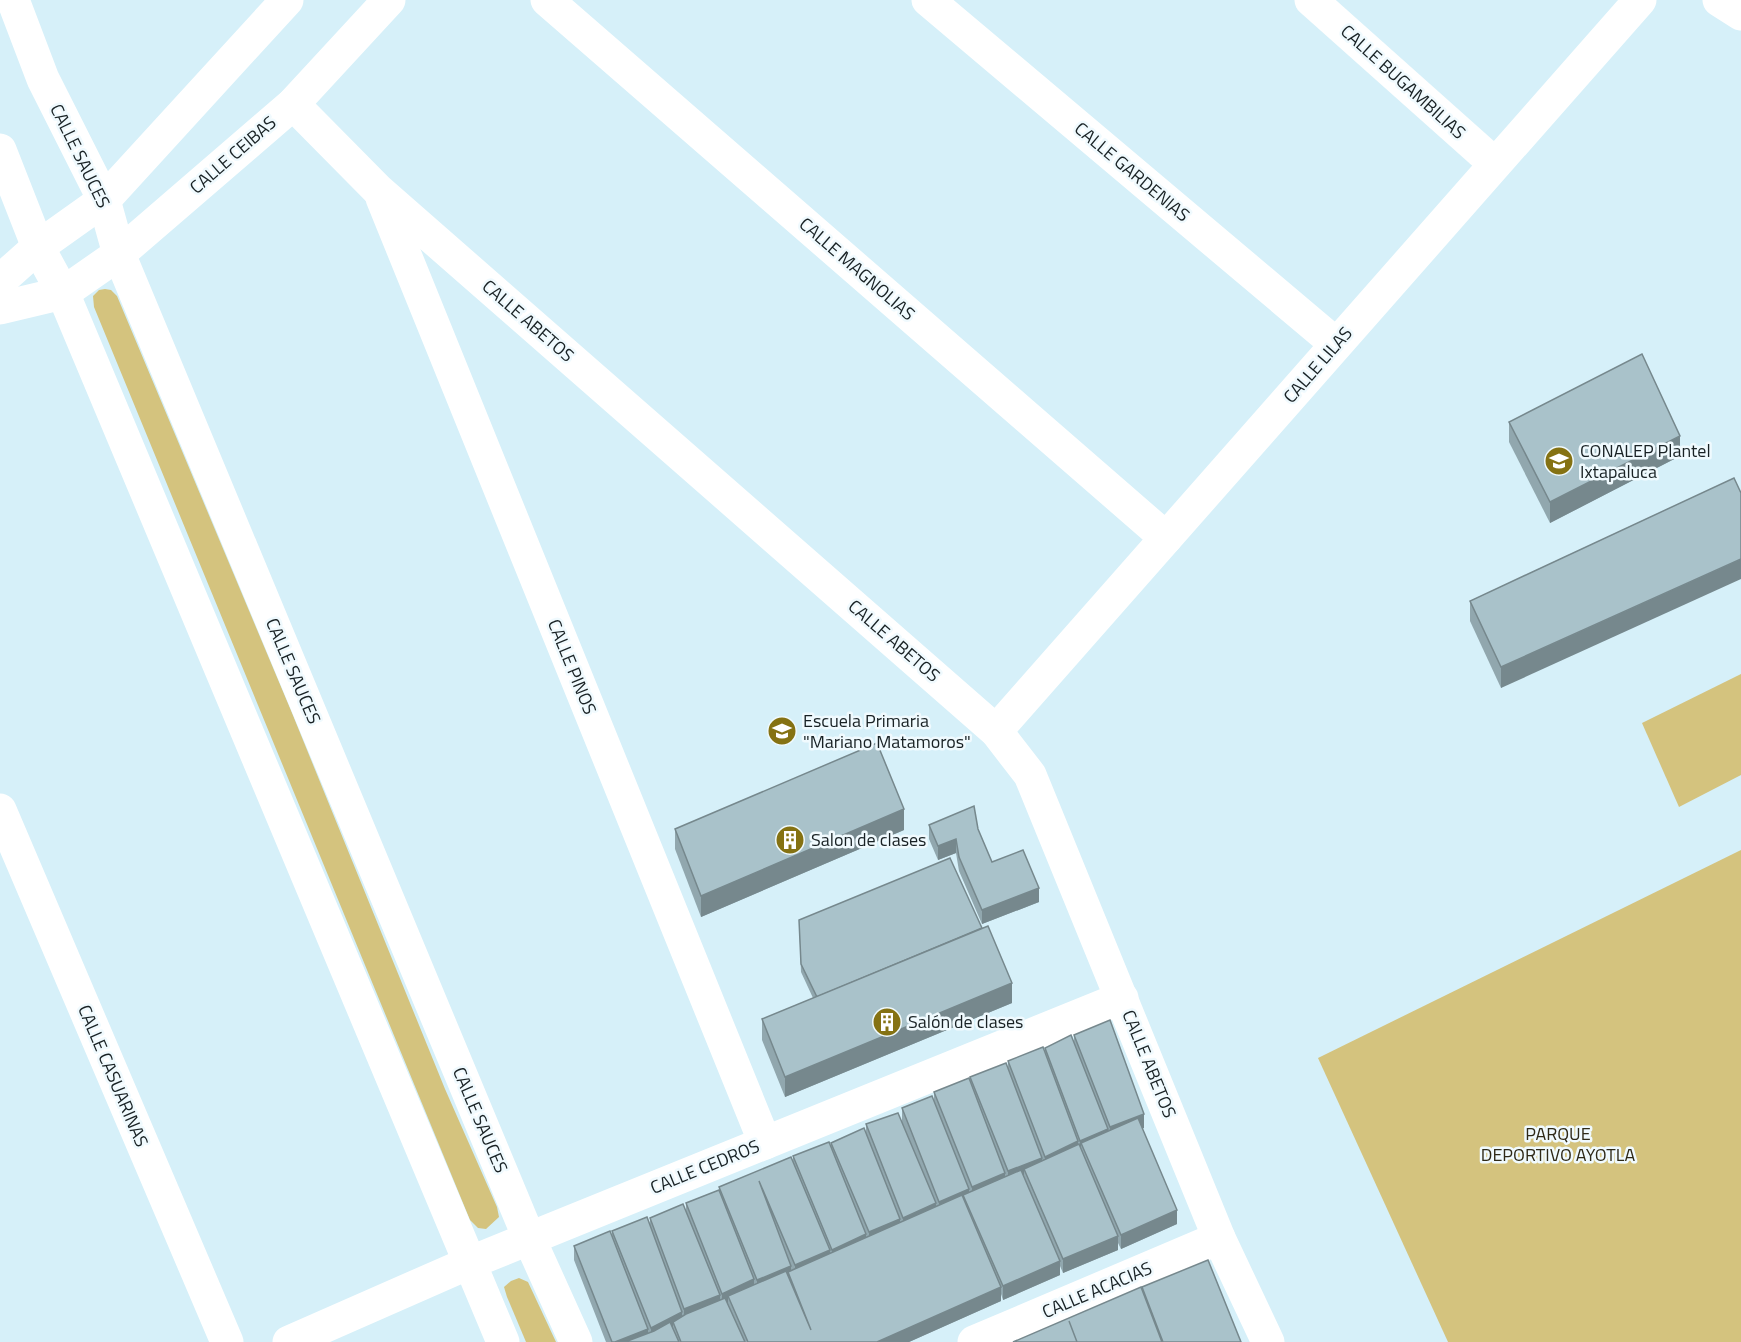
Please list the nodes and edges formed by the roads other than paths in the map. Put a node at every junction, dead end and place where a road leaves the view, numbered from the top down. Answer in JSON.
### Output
{"nodes":[{"id":1,"x":14,"y":0,"type":"edge"},
{"id":2,"x":287,"y":0,"type":"edge"},
{"id":3,"x":389,"y":0,"type":"edge"},
{"id":4,"x":547,"y":0,"type":"edge"},
{"id":5,"x":928,"y":0,"type":"edge"},
{"id":6,"x":1311,"y":0,"type":"edge"},
{"id":7,"x":1640,"y":0,"type":"edge"},
{"id":8,"x":1719,"y":0,"type":"edge"},
{"id":9,"x":1741,"y":14,"type":"edge"},
{"id":10,"x":292,"y":104,"type":"junction"},
{"id":11,"x":0,"y":150,"type":"edge"},
{"id":12,"x":1495,"y":164,"type":"junction"},
{"id":13,"x":379,"y":191,"type":"junction"},
{"id":14,"x":104,"y":200,"type":"junction"},
{"id":15,"x":38,"y":247,"type":"junction"},
{"id":16,"x":119,"y":254,"type":"junction"},
{"id":17,"x":0,"y":281,"type":"edge"},
{"id":18,"x":63,"y":293,"type":"junction"},
{"id":19,"x":0,"y":308,"type":"edge"},
{"id":20,"x":1336,"y":344,"type":"junction"},
{"id":21,"x":1166,"y":538,"type":"junction"},
{"id":22,"x":996,"y":731,"type":"junction"},
{"id":23,"x":0,"y":810,"type":"edge"},
{"id":24,"x":1122,"y":998,"type":"junction"},
{"id":25,"x":765,"y":1143,"type":"junction"},
{"id":26,"x":529,"y":1238,"type":"junction"},
{"id":27,"x":1219,"y":1238,"type":"junction"},
{"id":28,"x":469,"y":1263,"type":"junction"},
{"id":29,"x":227,"y":1342,"type":"edge"},
{"id":30,"x":289,"y":1342,"type":"edge"},
{"id":31,"x":503,"y":1342,"type":"edge"},
{"id":32,"x":576,"y":1342,"type":"edge"},
{"id":33,"x":974,"y":1342,"type":"edge"},
{"id":34,"x":1268,"y":1342,"type":"edge"}],
"edges":[{"from":1,"to":14,"type":"street","name":"CALLE SAUCES"},
{"from":2,"to":14,"type":"street"},
{"from":3,"to":10,"type":"street","name":"CALLE CEIBAS"},
{"from":4,"to":21,"type":"street","name":"CALLE MAGNOLIAS"},
{"from":5,"to":20,"type":"street","name":"CALLE GARDENIAS"},
{"from":6,"to":12,"type":"street","name":"CALLE BUGAMBILIAS"},
{"from":7,"to":12,"type":"street","name":"CALLE LILAS"},
{"from":8,"to":9,"type":"street"},
{"from":10,"to":13,"type":"street","name":"CALLE ABETOS"},
{"from":10,"to":16,"type":"street","name":"CALLE CEIBAS"},
{"from":11,"to":15,"type":"street"},
{"from":12,"to":20,"type":"street","name":"CALLE LILAS"},
{"from":13,"to":22,"type":"street","name":"CALLE ABETOS"},
{"from":13,"to":25,"type":"street","name":"CALLE PINOS"},
{"from":14,"to":15,"type":"street"},
{"from":14,"to":16,"type":"street","name":"CALLE SAUCES"},
{"from":15,"to":17,"type":"street"},
{"from":15,"to":18,"type":"street"},
{"from":16,"to":18,"type":"street","name":"CALLE CEIBAS"},
{"from":16,"to":26,"type":"street","name":"CALLE SAUCES"},
{"from":18,"to":19,"type":"street"},
{"from":18,"to":28,"type":"street"},
{"from":20,"to":21,"type":"street","name":"CALLE LILAS"},
{"from":21,"to":22,"type":"street","name":"CALLE LILAS"},
{"from":22,"to":24,"type":"street","name":"CALLE ABETOS"},
{"from":23,"to":29,"type":"street","name":"CALLE CASUARINAS"},
{"from":24,"to":25,"type":"street","name":"CALLE CEDROS"},
{"from":24,"to":27,"type":"street","name":"CALLE ABETOS"},
{"from":25,"to":26,"type":"street","name":"CALLE CEDROS"},
{"from":26,"to":28,"type":"street","name":"CALLE CEDROS"},
{"from":26,"to":32,"type":"street","name":"CALLE SAUCES"},
{"from":27,"to":33,"type":"street","name":"CALLE ACACIAS"},
{"from":27,"to":34,"type":"street","name":"CALLE ABETOS"},
{"from":28,"to":30,"type":"street","name":"CALLE CEDROS"},
{"from":28,"to":31,"type":"street"}]}
